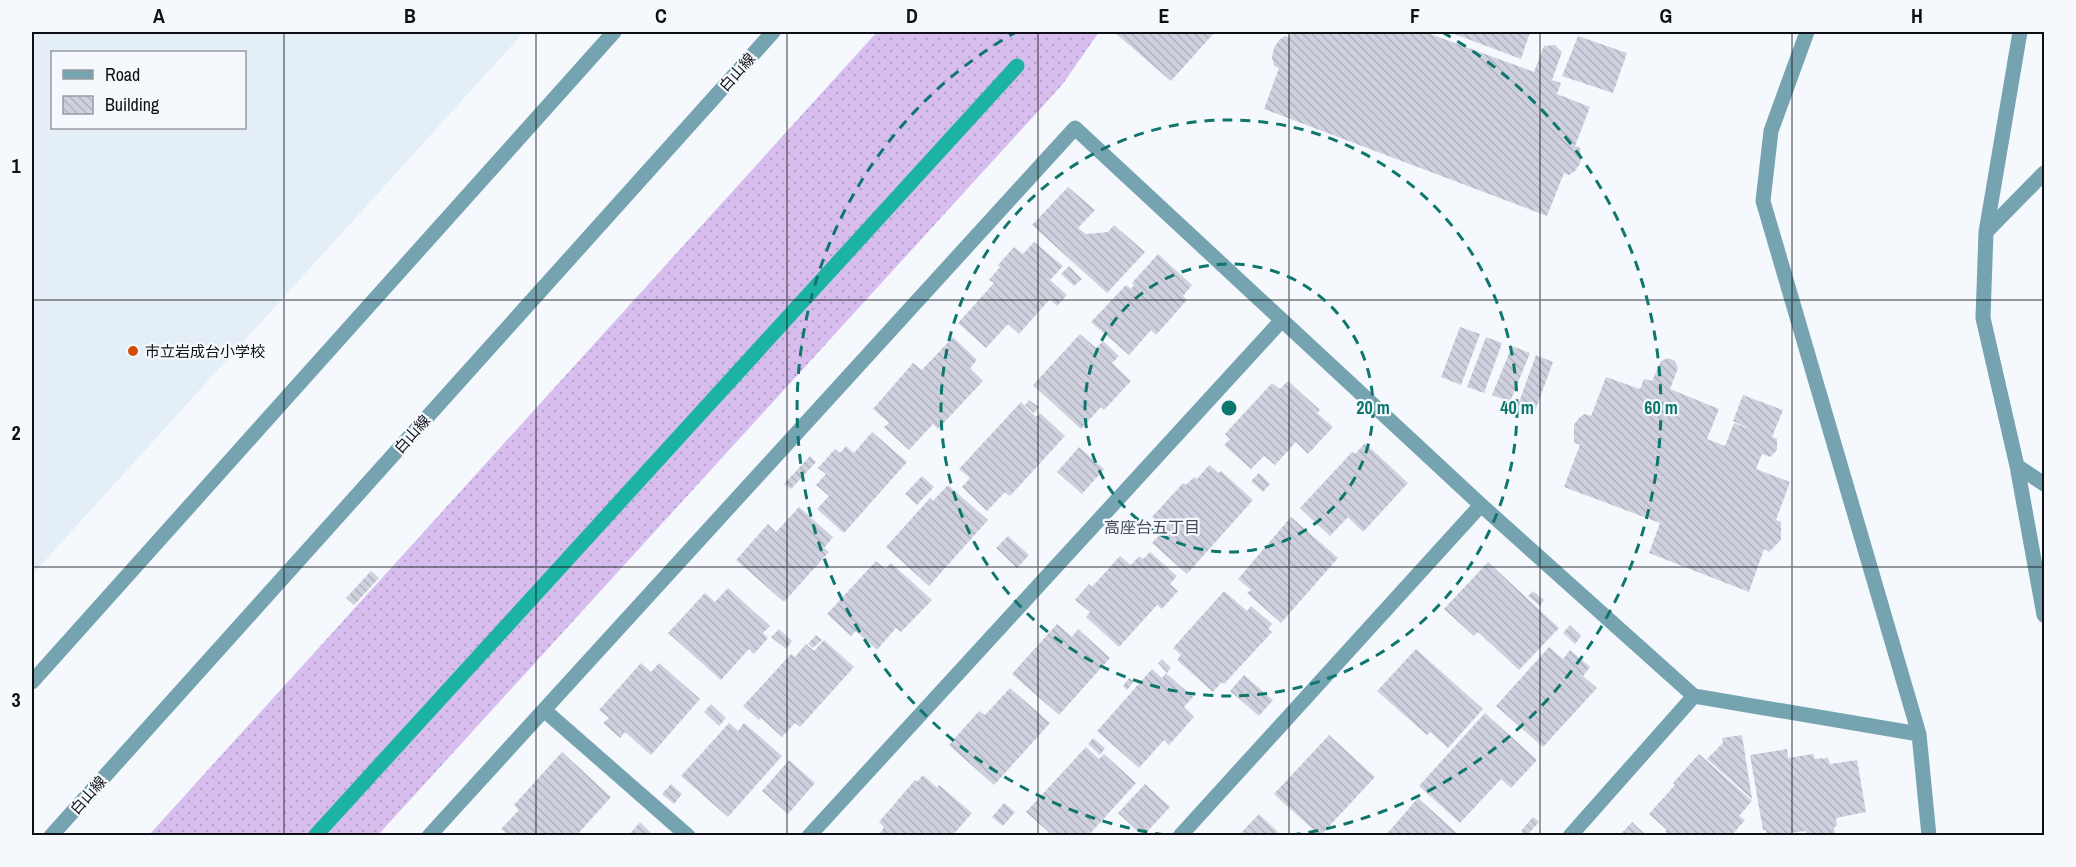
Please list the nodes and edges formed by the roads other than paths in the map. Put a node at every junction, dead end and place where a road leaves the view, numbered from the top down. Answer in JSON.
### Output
{"nodes":[{"id":1,"x":614,"y":32,"type":"edge"},
{"id":2,"x":773,"y":32,"type":"edge"},
{"id":3,"x":1807,"y":32,"type":"edge"},
{"id":4,"x":2020,"y":32,"type":"edge"},
{"id":5,"x":2044,"y":173,"type":"edge"},
{"id":6,"x":1986,"y":232,"type":"junction"},
{"id":7,"x":1282,"y":320,"type":"junction"},
{"id":8,"x":2017,"y":466,"type":"junction"},
{"id":9,"x":2044,"y":484,"type":"edge"},
{"id":10,"x":1481,"y":504,"type":"junction"},
{"id":11,"x":2044,"y":615,"type":"edge"},
{"id":12,"x":32,"y":682,"type":"edge"},
{"id":13,"x":1694,"y":696,"type":"junction"},
{"id":14,"x":544,"y":710,"type":"junction"},
{"id":15,"x":1919,"y":734,"type":"junction"},
{"id":16,"x":51,"y":836,"type":"edge"},
{"id":17,"x":429,"y":836,"type":"edge"},
{"id":18,"x":688,"y":836,"type":"edge"},
{"id":19,"x":809,"y":836,"type":"edge"},
{"id":20,"x":1180,"y":836,"type":"edge"},
{"id":21,"x":1570,"y":836,"type":"edge"},
{"id":22,"x":1929,"y":836,"type":"edge"}],
"edges":[{"from":1,"to":12,"type":"street"},
{"from":2,"to":16,"type":"street","name":"白山線"},
{"from":3,"to":15,"type":"street"},
{"from":4,"to":6,"type":"street"},
{"from":5,"to":6,"type":"street"},
{"from":6,"to":8,"type":"street"},
{"from":7,"to":10,"type":"street"},
{"from":7,"to":14,"type":"street"},
{"from":7,"to":19,"type":"street"},
{"from":8,"to":9,"type":"street"},
{"from":8,"to":11,"type":"street"},
{"from":10,"to":13,"type":"street"},
{"from":10,"to":20,"type":"street"},
{"from":13,"to":15,"type":"street"},
{"from":13,"to":21,"type":"street"},
{"from":14,"to":17,"type":"street"},
{"from":14,"to":18,"type":"street"},
{"from":15,"to":22,"type":"street"}]}
